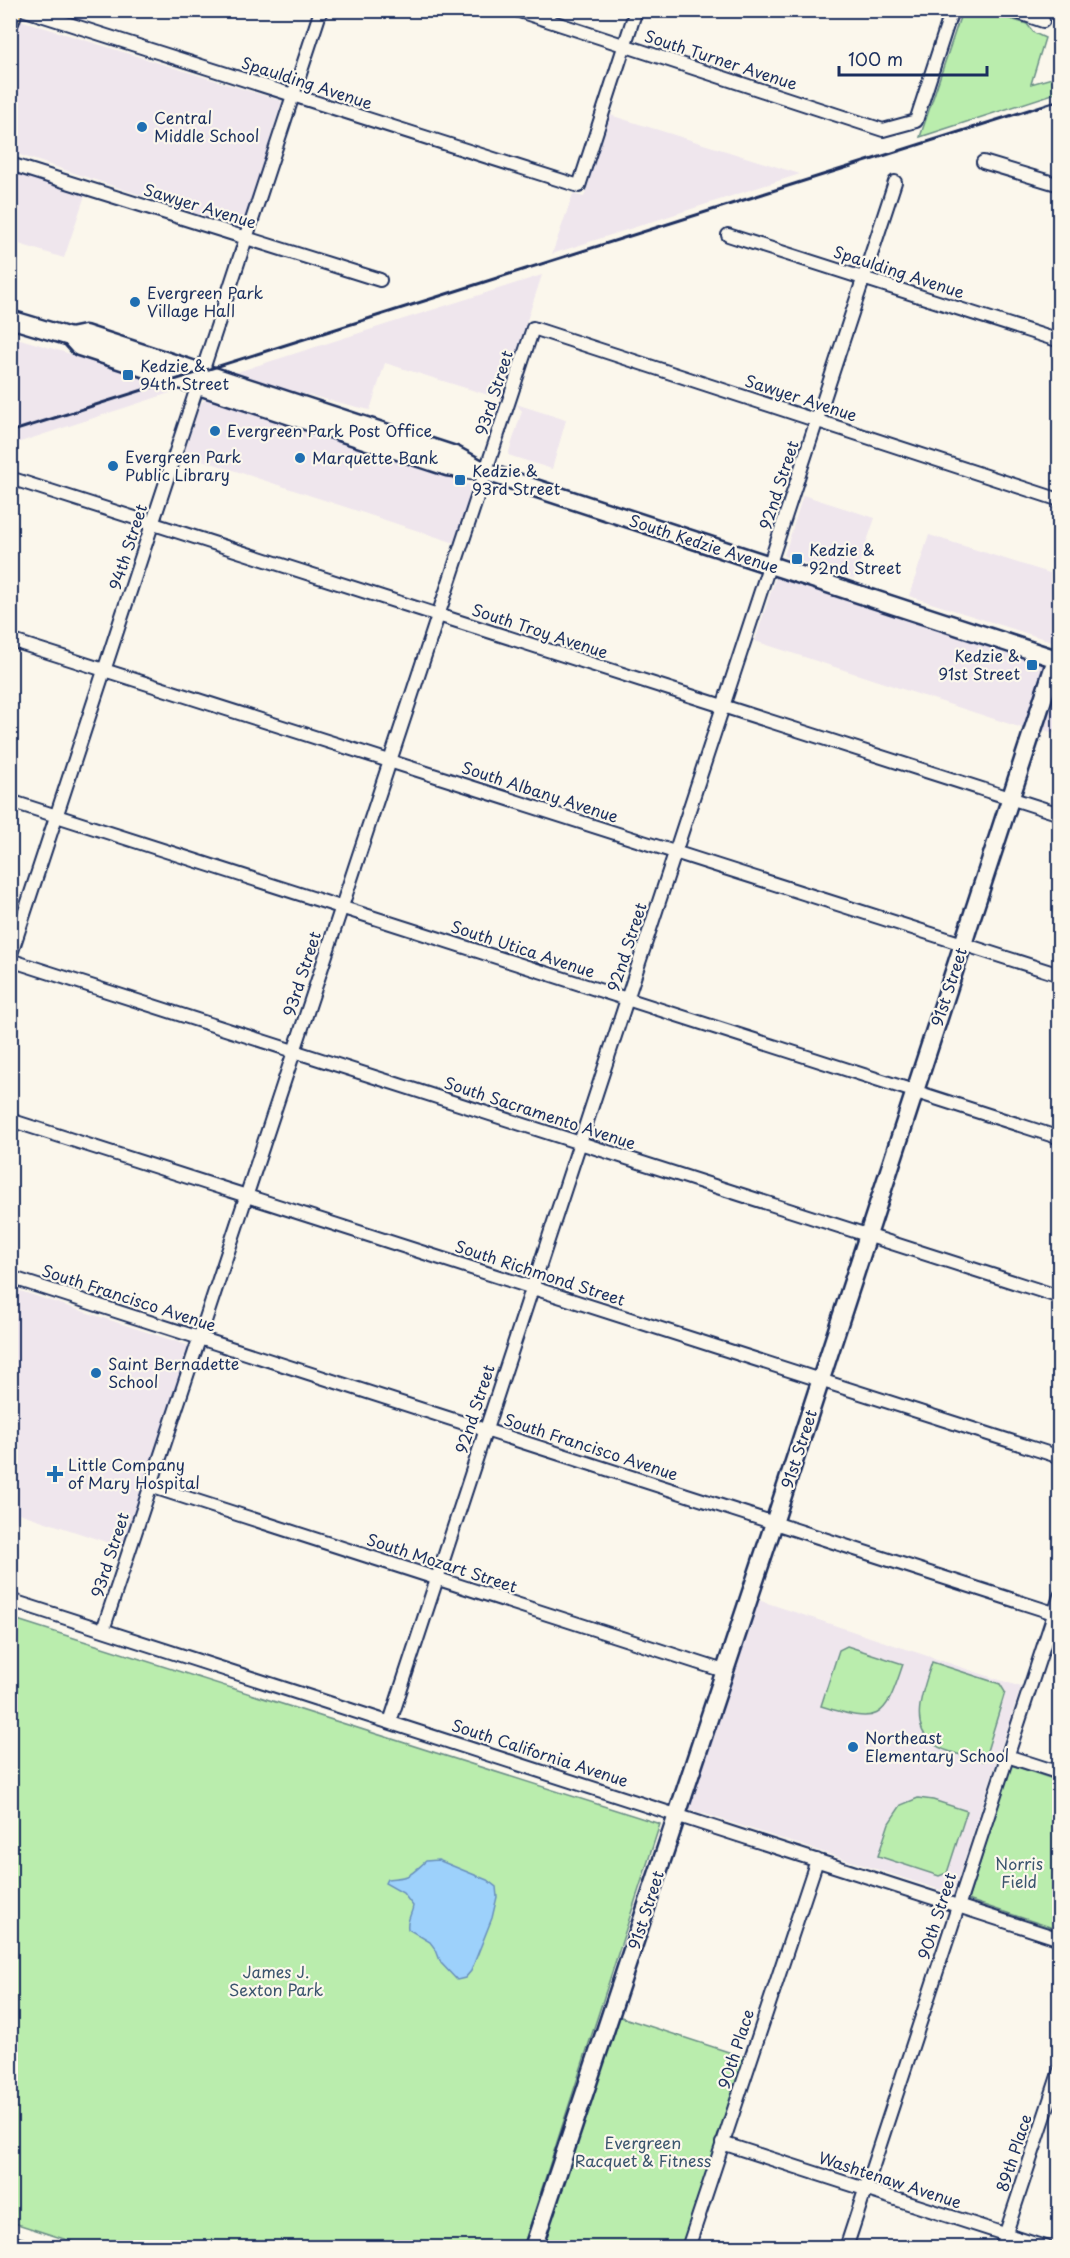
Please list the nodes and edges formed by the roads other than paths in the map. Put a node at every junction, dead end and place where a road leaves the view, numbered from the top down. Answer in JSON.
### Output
{"nodes":[{"id":1,"x":14,"y":10,"type":"edge"},
{"id":2,"x":24,"y":10,"type":"edge"},
{"id":3,"x":321,"y":10,"type":"edge"},
{"id":4,"x":516,"y":10,"type":"edge"},
{"id":5,"x":636,"y":10,"type":"edge"},
{"id":6,"x":952,"y":10,"type":"edge"},
{"id":7,"x":1011,"y":10,"type":"edge"},
{"id":8,"x":10,"y":20,"type":"edge"},
{"id":9,"x":1043,"y":21,"type":"dead end"},
{"id":10,"x":625,"y":46,"type":"junction"},
{"id":11,"x":293,"y":96,"type":"junction"},
{"id":12,"x":983,"y":162,"type":"dead end"},
{"id":13,"x":10,"y":164,"type":"edge"},
{"id":14,"x":896,"y":182,"type":"dead end"},
{"id":15,"x":1059,"y":185,"type":"edge"},
{"id":16,"x":728,"y":235,"type":"dead end"},
{"id":17,"x":246,"y":238,"type":"junction"},
{"id":18,"x":864,"y":278,"type":"junction"},
{"id":19,"x":380,"y":280,"type":"dead end"},
{"id":20,"x":10,"y":319,"type":"edge"},
{"id":21,"x":533,"y":328,"type":"joint"},
{"id":22,"x":1059,"y":341,"type":"edge"},
{"id":23,"x":200,"y":378,"type":"junction"},
{"id":24,"x":817,"y":421,"type":"junction"},
{"id":25,"x":486,"y":472,"type":"junction"},
{"id":26,"x":10,"y":478,"type":"edge"},
{"id":27,"x":1059,"y":500,"type":"edge"},
{"id":28,"x":153,"y":524,"type":"junction"},
{"id":29,"x":770,"y":565,"type":"junction"},
{"id":30,"x":438,"y":615,"type":"junction"},
{"id":31,"x":10,"y":640,"type":"edge"},
{"id":32,"x":1058,"y":656,"type":"edge"},
{"id":33,"x":105,"y":670,"type":"junction"},
{"id":34,"x":723,"y":707,"type":"junction"},
{"id":35,"x":390,"y":761,"type":"junction"},
{"id":36,"x":1011,"y":799,"type":"junction"},
{"id":37,"x":10,"y":801,"type":"edge"},
{"id":38,"x":1059,"y":814,"type":"edge"},
{"id":39,"x":57,"y":816,"type":"junction"},
{"id":40,"x":675,"y":852,"type":"junction"},
{"id":41,"x":342,"y":908,"type":"junction"},
{"id":42,"x":963,"y":944,"type":"junction"},
{"id":43,"x":10,"y":958,"type":"edge"},
{"id":44,"x":1059,"y":975,"type":"edge"},
{"id":45,"x":627,"y":999,"type":"junction"},
{"id":46,"x":294,"y":1051,"type":"junction"},
{"id":47,"x":915,"y":1092,"type":"junction"},
{"id":48,"x":10,"y":1120,"type":"edge"},
{"id":49,"x":1059,"y":1138,"type":"edge"},
{"id":50,"x":580,"y":1143,"type":"junction"},
{"id":51,"x":246,"y":1196,"type":"junction"},
{"id":52,"x":868,"y":1235,"type":"junction"},
{"id":53,"x":10,"y":1277,"type":"edge"},
{"id":54,"x":532,"y":1288,"type":"junction"},
{"id":55,"x":1059,"y":1297,"type":"edge"},
{"id":56,"x":199,"y":1338,"type":"junction"},
{"id":57,"x":821,"y":1380,"type":"junction"},
{"id":58,"x":486,"y":1430,"type":"junction"},
{"id":59,"x":1059,"y":1457,"type":"edge"},
{"id":60,"x":150,"y":1486,"type":"junction"},
{"id":61,"x":774,"y":1523,"type":"junction"},
{"id":62,"x":437,"y":1578,"type":"junction"},
{"id":63,"x":1059,"y":1596,"type":"edge"},
{"id":64,"x":10,"y":1600,"type":"edge"},
{"id":65,"x":1057,"y":1614,"type":"edge"},
{"id":66,"x":103,"y":1630,"type":"junction"},
{"id":67,"x":724,"y":1671,"type":"junction"},
{"id":68,"x":390,"y":1722,"type":"junction"},
{"id":69,"x":1007,"y":1756,"type":"junction"},
{"id":70,"x":1059,"y":1773,"type":"edge"},
{"id":71,"x":677,"y":1815,"type":"junction"},
{"id":72,"x":817,"y":1860,"type":"junction"},
{"id":73,"x":957,"y":1906,"type":"junction"},
{"id":74,"x":1059,"y":1939,"type":"edge"},
{"id":75,"x":1059,"y":2070,"type":"edge"},
{"id":76,"x":722,"y":2143,"type":"junction"},
{"id":77,"x":865,"y":2189,"type":"junction"},
{"id":78,"x":1005,"y":2234,"type":"junction"},
{"id":79,"x":533,"y":2247,"type":"edge"},
{"id":80,"x":688,"y":2247,"type":"edge"},
{"id":81,"x":846,"y":2247,"type":"edge"},
{"id":82,"x":1001,"y":2247,"type":"edge"},
{"id":83,"x":1048,"y":2247,"type":"edge"}],
"edges":[{"from":1,"to":8,"type":"main road"},
{"from":2,"to":11,"type":"street","name":"Spaulding Avenue"},
{"from":3,"to":11,"type":"street","name":"94th Street"},
{"from":4,"to":10,"type":"street","name":"South Turner Avenue"},
{"from":5,"to":10,"type":"street"},
{"from":6,"to":10,"type":"street","name":"South Turner Avenue"},
{"from":7,"to":9,"type":"street"},
{"from":10,"to":11,"type":"street","name":"Spaulding Avenue"},
{"from":11,"to":17,"type":"street","name":"94th Street"},
{"from":12,"to":15,"type":"street"},
{"from":13,"to":17,"type":"street","name":"Sawyer Avenue"},
{"from":14,"to":18,"type":"street","name":"92nd Street"},
{"from":16,"to":18,"type":"street","name":"Spaulding Avenue"},
{"from":17,"to":19,"type":"street","name":"Sawyer Avenue"},
{"from":17,"to":23,"type":"street","name":"94th Street"},
{"from":18,"to":22,"type":"street","name":"Spaulding Avenue"},
{"from":18,"to":24,"type":"street","name":"92nd Street"},
{"from":20,"to":23,"type":"street","name":"South Kedzie Avenue"},
{"from":21,"to":24,"type":"street","name":"Sawyer Avenue"},
{"from":21,"to":25,"type":"street","name":"93rd Street"},
{"from":23,"to":25,"type":"street","name":"South Kedzie Avenue"},
{"from":23,"to":28,"type":"street","name":"94th Street"},
{"from":24,"to":27,"type":"street","name":"Sawyer Avenue"},
{"from":24,"to":29,"type":"street","name":"92nd Street"},
{"from":25,"to":29,"type":"street","name":"South Kedzie Avenue"},
{"from":25,"to":30,"type":"street","name":"93rd Street"},
{"from":26,"to":28,"type":"street","name":"South Troy Avenue"},
{"from":28,"to":30,"type":"street","name":"South Troy Avenue"},
{"from":28,"to":33,"type":"street","name":"94th Street"},
{"from":29,"to":32,"type":"street","name":"South Kedzie Avenue"},
{"from":29,"to":34,"type":"street","name":"92nd Street"},
{"from":30,"to":34,"type":"street","name":"South Troy Avenue"},
{"from":30,"to":35,"type":"street","name":"93rd Street"},
{"from":31,"to":33,"type":"street","name":"South Albany Avenue"},
{"from":32,"to":36,"type":"street","name":"91st Street"},
{"from":33,"to":35,"type":"street","name":"South Albany Avenue"},
{"from":33,"to":39,"type":"street","name":"94th Street"},
{"from":34,"to":36,"type":"street","name":"South Troy Avenue"},
{"from":34,"to":40,"type":"street","name":"92nd Street"},
{"from":35,"to":40,"type":"street","name":"South Albany Avenue"},
{"from":35,"to":41,"type":"street","name":"93rd Street"},
{"from":36,"to":38,"type":"street","name":"South Troy Avenue"},
{"from":36,"to":42,"type":"street","name":"91st Street"},
{"from":37,"to":39,"type":"street","name":"South Utica Avenue"},
{"from":39,"to":41,"type":"street","name":"South Utica Avenue"},
{"from":39,"to":43,"type":"street","name":"94th Street"},
{"from":40,"to":42,"type":"street","name":"South Albany Avenue"},
{"from":40,"to":45,"type":"street","name":"92nd Street"},
{"from":41,"to":45,"type":"street","name":"South Utica Avenue"},
{"from":41,"to":46,"type":"street","name":"93rd Street"},
{"from":42,"to":44,"type":"street","name":"South Albany Avenue"},
{"from":42,"to":47,"type":"street","name":"91st Street"},
{"from":43,"to":46,"type":"street","name":"South Sacramento Avenue"},
{"from":45,"to":47,"type":"street","name":"South Utica Avenue"},
{"from":45,"to":50,"type":"street","name":"92nd Street"},
{"from":46,"to":50,"type":"street","name":"South Sacramento Avenue"},
{"from":46,"to":51,"type":"street","name":"93rd Street"},
{"from":47,"to":49,"type":"street","name":"South Utica Avenue"},
{"from":47,"to":52,"type":"street","name":"91st Street"},
{"from":48,"to":51,"type":"street","name":"South Richmond Street"},
{"from":50,"to":52,"type":"street","name":"South Sacramento Avenue"},
{"from":50,"to":54,"type":"street","name":"92nd Street"},
{"from":51,"to":54,"type":"street","name":"South Richmond Street"},
{"from":51,"to":56,"type":"street","name":"93rd Street"},
{"from":52,"to":55,"type":"street","name":"South Sacramento Avenue"},
{"from":52,"to":57,"type":"street","name":"91st Street"},
{"from":53,"to":56,"type":"street","name":"South Francisco Avenue"},
{"from":54,"to":57,"type":"street","name":"South Richmond Street"},
{"from":54,"to":58,"type":"street","name":"92nd Street"},
{"from":56,"to":58,"type":"street","name":"South Francisco Avenue"},
{"from":56,"to":60,"type":"street","name":"93rd Street"},
{"from":57,"to":59,"type":"street","name":"South Richmond Street"},
{"from":57,"to":61,"type":"street","name":"91st Street"},
{"from":58,"to":61,"type":"street","name":"South Francisco Avenue"},
{"from":58,"to":62,"type":"street","name":"92nd Street"},
{"from":60,"to":62,"type":"street","name":"South Mozart Street"},
{"from":60,"to":66,"type":"street","name":"93rd Street"},
{"from":61,"to":65,"type":"street","name":"South Francisco Avenue"},
{"from":61,"to":67,"type":"street","name":"91st Street"},
{"from":62,"to":67,"type":"street","name":"South Mozart Street"},
{"from":62,"to":68,"type":"street","name":"92nd Street"},
{"from":63,"to":65,"type":"street","name":"90th Street"},
{"from":64,"to":66,"type":"street","name":"South California Avenue"},
{"from":65,"to":69,"type":"street","name":"90th Street"},
{"from":66,"to":68,"type":"street","name":"South California Avenue"},
{"from":67,"to":71,"type":"street","name":"91st Street"},
{"from":68,"to":71,"type":"street","name":"South California Avenue"},
{"from":69,"to":70,"type":"street"},
{"from":69,"to":73,"type":"street","name":"90th Street"},
{"from":71,"to":72,"type":"street","name":"South California Avenue"},
{"from":71,"to":79,"type":"street","name":"91st Street"},
{"from":72,"to":73,"type":"street","name":"South California Avenue"},
{"from":72,"to":76,"type":"street","name":"90th Place"},
{"from":73,"to":74,"type":"street","name":"South California Avenue"},
{"from":73,"to":77,"type":"street","name":"90th Street"},
{"from":75,"to":78,"type":"street","name":"89th Place"},
{"from":76,"to":77,"type":"street","name":"Washtenaw Avenue"},
{"from":76,"to":80,"type":"street","name":"90th Place"},
{"from":77,"to":78,"type":"street","name":"Washtenaw Avenue"},
{"from":77,"to":81,"type":"street","name":"90th Street"},
{"from":78,"to":82,"type":"street","name":"89th Place"},
{"from":78,"to":83,"type":"street","name":"Washtenaw Avenue"}]}
